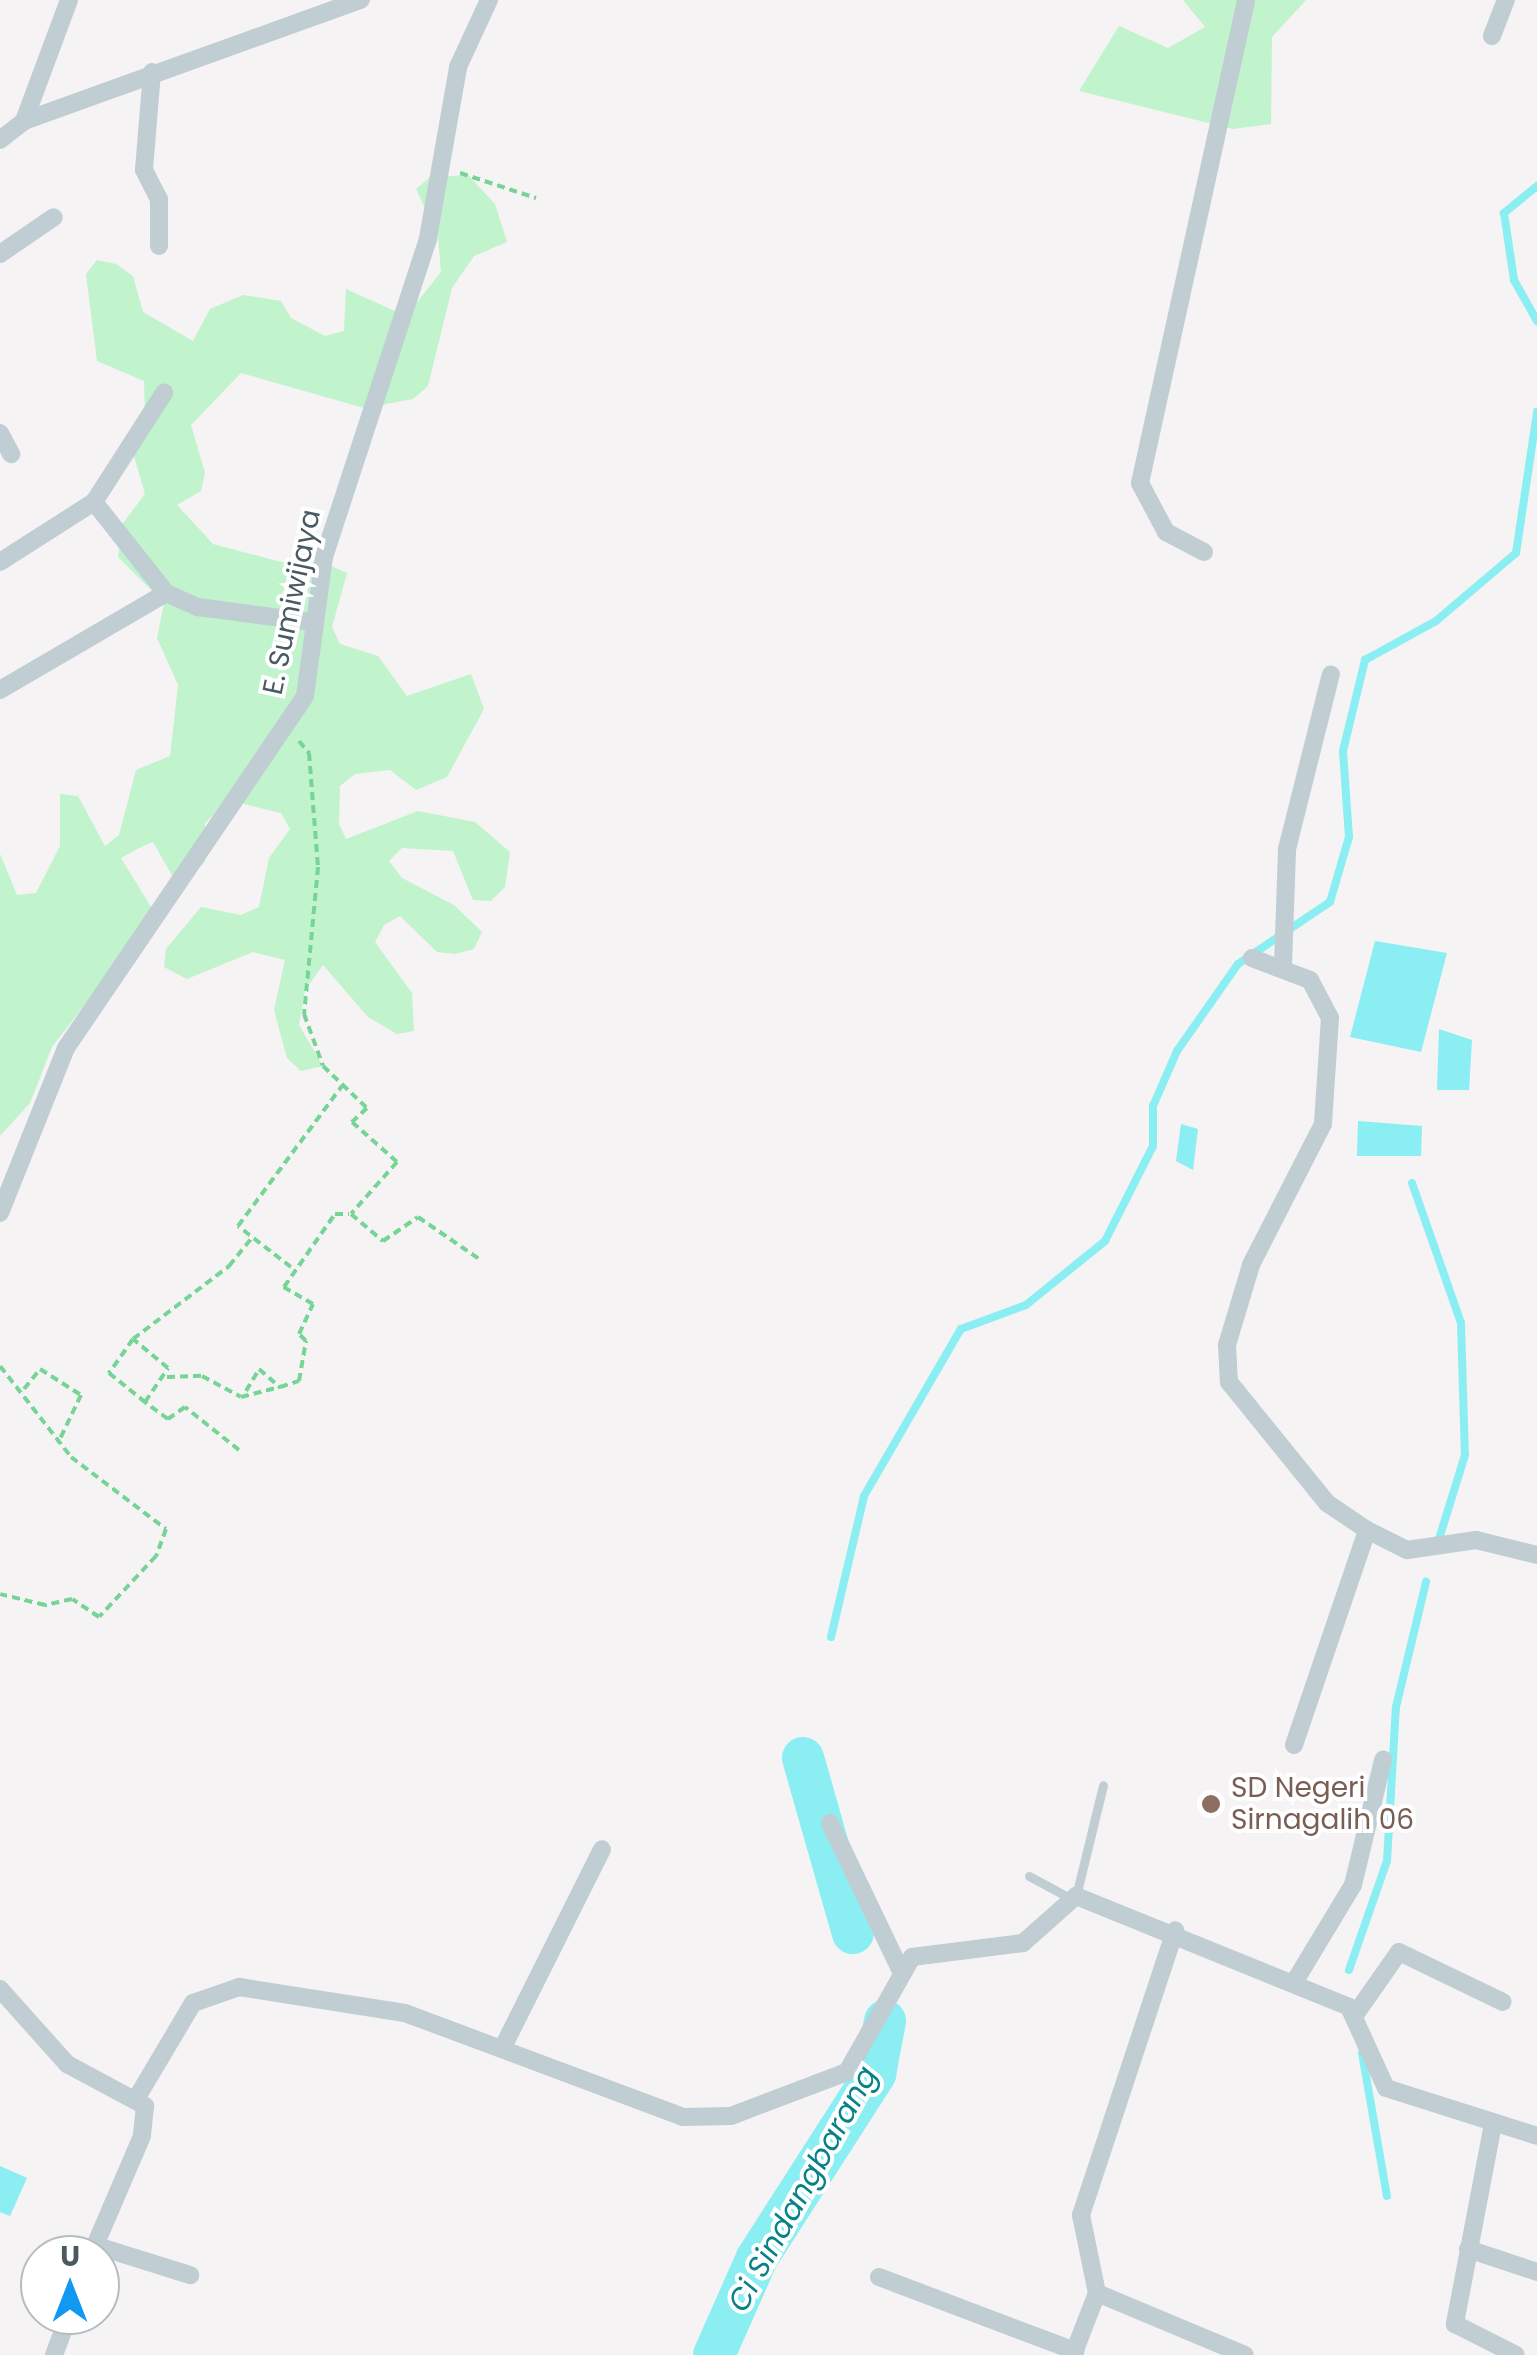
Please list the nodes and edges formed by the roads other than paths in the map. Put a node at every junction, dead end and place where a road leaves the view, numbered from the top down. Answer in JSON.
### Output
{"nodes":[{"id":1,"x":69,"y":0,"type":"edge"},
{"id":2,"x":362,"y":0,"type":"edge"},
{"id":3,"x":490,"y":0,"type":"edge"},
{"id":4,"x":1246,"y":0,"type":"edge"},
{"id":5,"x":1506,"y":0,"type":"edge"},
{"id":6,"x":300,"y":8,"type":"edge"},
{"id":7,"x":1492,"y":36,"type":"dead end"},
{"id":8,"x":152,"y":72,"type":"junction"},
{"id":9,"x":24,"y":121,"type":"junction"},
{"id":10,"x":0,"y":140,"type":"edge"},
{"id":11,"x":54,"y":217,"type":"dead end"},
{"id":12,"x":159,"y":246,"type":"dead end"},
{"id":13,"x":0,"y":254,"type":"edge"},
{"id":14,"x":164,"y":393,"type":"dead end"},
{"id":15,"x":0,"y":433,"type":"edge"},
{"id":16,"x":11,"y":454,"type":"dead end"},
{"id":17,"x":94,"y":502,"type":"junction"},
{"id":18,"x":1204,"y":552,"type":"dead end"},
{"id":19,"x":0,"y":562,"type":"edge"},
{"id":20,"x":166,"y":593,"type":"junction"},
{"id":21,"x":310,"y":622,"type":"junction"},
{"id":22,"x":1332,"y":674,"type":"dead end"},
{"id":23,"x":0,"y":690,"type":"edge"},
{"id":24,"x":1285,"y":957,"type":"junction"},
{"id":25,"x":1252,"y":958,"type":"dead end"},
{"id":26,"x":0,"y":1214,"type":"edge"},
{"id":27,"x":1367,"y":1530,"type":"junction"},
{"id":28,"x":1537,"y":1554,"type":"edge"},
{"id":29,"x":1294,"y":1745,"type":"dead end"},
{"id":30,"x":1383,"y":1760,"type":"dead end"},
{"id":31,"x":1104,"y":1786,"type":"dead end"},
{"id":32,"x":830,"y":1823,"type":"dead end"},
{"id":33,"x":602,"y":1849,"type":"dead end"},
{"id":34,"x":1029,"y":1876,"type":"dead end"},
{"id":35,"x":1072,"y":1897,"type":"junction"},
{"id":36,"x":1175,"y":1930,"type":"junction"},
{"id":37,"x":900,"y":1969,"type":"junction"},
{"id":38,"x":1295,"y":1982,"type":"junction"},
{"id":39,"x":0,"y":1989,"type":"edge"},
{"id":40,"x":1504,"y":2002,"type":"dead end"},
{"id":41,"x":1358,"y":2012,"type":"junction"},
{"id":42,"x":503,"y":2047,"type":"junction"},
{"id":43,"x":136,"y":2099,"type":"junction"},
{"id":44,"x":1493,"y":2124,"type":"junction"},
{"id":45,"x":1537,"y":2136,"type":"edge"},
{"id":46,"x":98,"y":2235,"type":"edge"},
{"id":47,"x":1468,"y":2249,"type":"junction"},
{"id":48,"x":120,"y":2257,"type":"edge"},
{"id":49,"x":1537,"y":2272,"type":"edge"},
{"id":50,"x":190,"y":2275,"type":"dead end"},
{"id":51,"x":879,"y":2277,"type":"dead end"},
{"id":52,"x":1098,"y":2293,"type":"junction"},
{"id":53,"x":1074,"y":2353,"type":"edge"},
{"id":54,"x":1245,"y":2355,"type":"edge"},
{"id":55,"x":1516,"y":2355,"type":"edge"}],
"edges":[{"from":1,"to":9,"type":"street"},
{"from":2,"to":6,"type":"street"},
{"from":3,"to":21,"type":"street","name":"E. Sumiwijaya"},
{"from":4,"to":18,"type":"street"},
{"from":5,"to":7,"type":"street"},
{"from":6,"to":8,"type":"street"},
{"from":8,"to":9,"type":"street"},
{"from":8,"to":12,"type":"street"},
{"from":9,"to":10,"type":"street"},
{"from":11,"to":13,"type":"street"},
{"from":14,"to":17,"type":"street"},
{"from":15,"to":16,"type":"street"},
{"from":17,"to":19,"type":"street"},
{"from":17,"to":20,"type":"street"},
{"from":20,"to":21,"type":"street"},
{"from":20,"to":23,"type":"street"},
{"from":21,"to":26,"type":"street","name":"E. Sumiwijaya"},
{"from":22,"to":24,"type":"street"},
{"from":24,"to":25,"type":"street"},
{"from":24,"to":27,"type":"street"},
{"from":27,"to":28,"type":"street"},
{"from":27,"to":29,"type":"street"},
{"from":30,"to":38,"type":"street"},
{"from":31,"to":35,"type":"lane"},
{"from":32,"to":37,"type":"street"},
{"from":33,"to":42,"type":"street"},
{"from":34,"to":35,"type":"lane"},
{"from":35,"to":36,"type":"street"},
{"from":35,"to":37,"type":"street"},
{"from":36,"to":38,"type":"street"},
{"from":36,"to":52,"type":"street"},
{"from":37,"to":42,"type":"street"},
{"from":38,"to":41,"type":"street"},
{"from":39,"to":43,"type":"street"},
{"from":40,"to":41,"type":"street"},
{"from":41,"to":44,"type":"street"},
{"from":42,"to":43,"type":"street"},
{"from":43,"to":46,"type":"street"},
{"from":44,"to":45,"type":"street"},
{"from":44,"to":47,"type":"street"},
{"from":47,"to":49,"type":"street"},
{"from":47,"to":55,"type":"street"},
{"from":48,"to":50,"type":"street"},
{"from":51,"to":53,"type":"street"},
{"from":52,"to":53,"type":"street"},
{"from":52,"to":54,"type":"street"}]}
